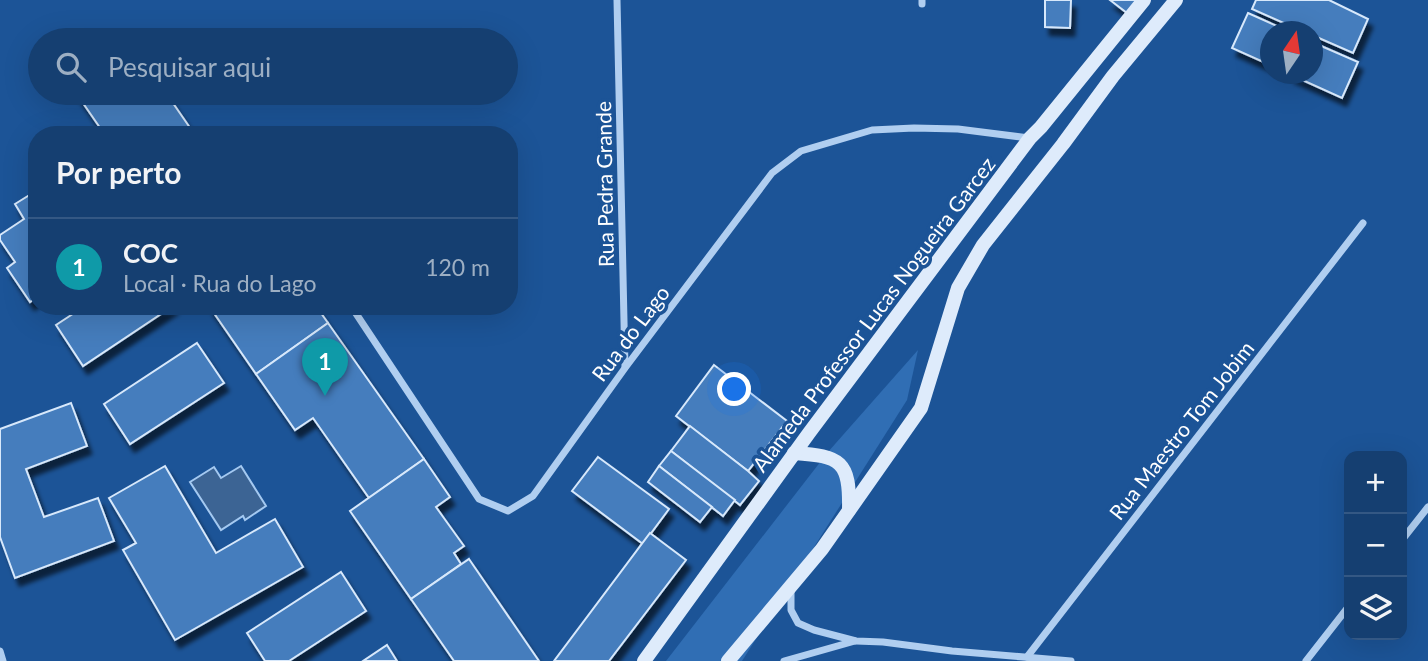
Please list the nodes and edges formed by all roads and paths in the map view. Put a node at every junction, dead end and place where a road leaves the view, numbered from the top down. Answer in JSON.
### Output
{"nodes":[{"id":1,"x":617,"y":0,"type":"edge"},
{"id":2,"x":1144,"y":0,"type":"edge"},
{"id":3,"x":1177,"y":0,"type":"edge"},
{"id":4,"x":1030,"y":138,"type":"junction"},
{"id":5,"x":1363,"y":223,"type":"dead end"},
{"id":6,"x":357,"y":315,"type":"edge"},
{"id":7,"x":625,"y":368,"type":"junction"},
{"id":8,"x":794,"y":453,"type":"junction"},
{"id":9,"x":1428,"y":507,"type":"edge"},
{"id":10,"x":849,"y":511,"type":"junction"},
{"id":11,"x":1407,"y":534,"type":"edge"},
{"id":12,"x":791,"y":586,"type":"junction"},
{"id":13,"x":1344,"y":612,"type":"edge"},
{"id":14,"x":856,"y":641,"type":"junction"},
{"id":15,"x":0,"y":651,"type":"edge"},
{"id":16,"x":1027,"y":657,"type":"junction"},
{"id":17,"x":3,"y":661,"type":"edge"},
{"id":18,"x":645,"y":661,"type":"edge"},
{"id":19,"x":728,"y":661,"type":"edge"},
{"id":20,"x":784,"y":661,"type":"edge"},
{"id":21,"x":1071,"y":661,"type":"edge"},
{"id":22,"x":1306,"y":661,"type":"edge"}],
"edges":[{"from":1,"to":7,"type":"street","name":"Rua Pedra Grande"},
{"from":2,"to":4,"type":"main road","name":"Alameda Professor Lucas Nogueira Garcez"},
{"from":3,"to":10,"type":"main road"},
{"from":4,"to":7,"type":"street","name":"Rua do Lago"},
{"from":4,"to":8,"type":"main road","name":"Alameda Professor Lucas Nogueira Garcez"},
{"from":5,"to":16,"type":"street","name":"Rua Maestro Tom Jobim"},
{"from":6,"to":7,"type":"street","name":"Rua do Lago"},
{"from":8,"to":10,"type":"main road"},
{"from":8,"to":18,"type":"main road","name":"Alameda Professor Lucas Nogueira Garcez"},
{"from":9,"to":11,"type":"street"},
{"from":10,"to":12,"type":"main road"},
{"from":12,"to":14,"type":"street"},
{"from":12,"to":19,"type":"main road"},
{"from":13,"to":22,"type":"street"},
{"from":14,"to":16,"type":"street"},
{"from":14,"to":20,"type":"street"},
{"from":15,"to":17,"type":"street"},
{"from":16,"to":21,"type":"street"}]}
